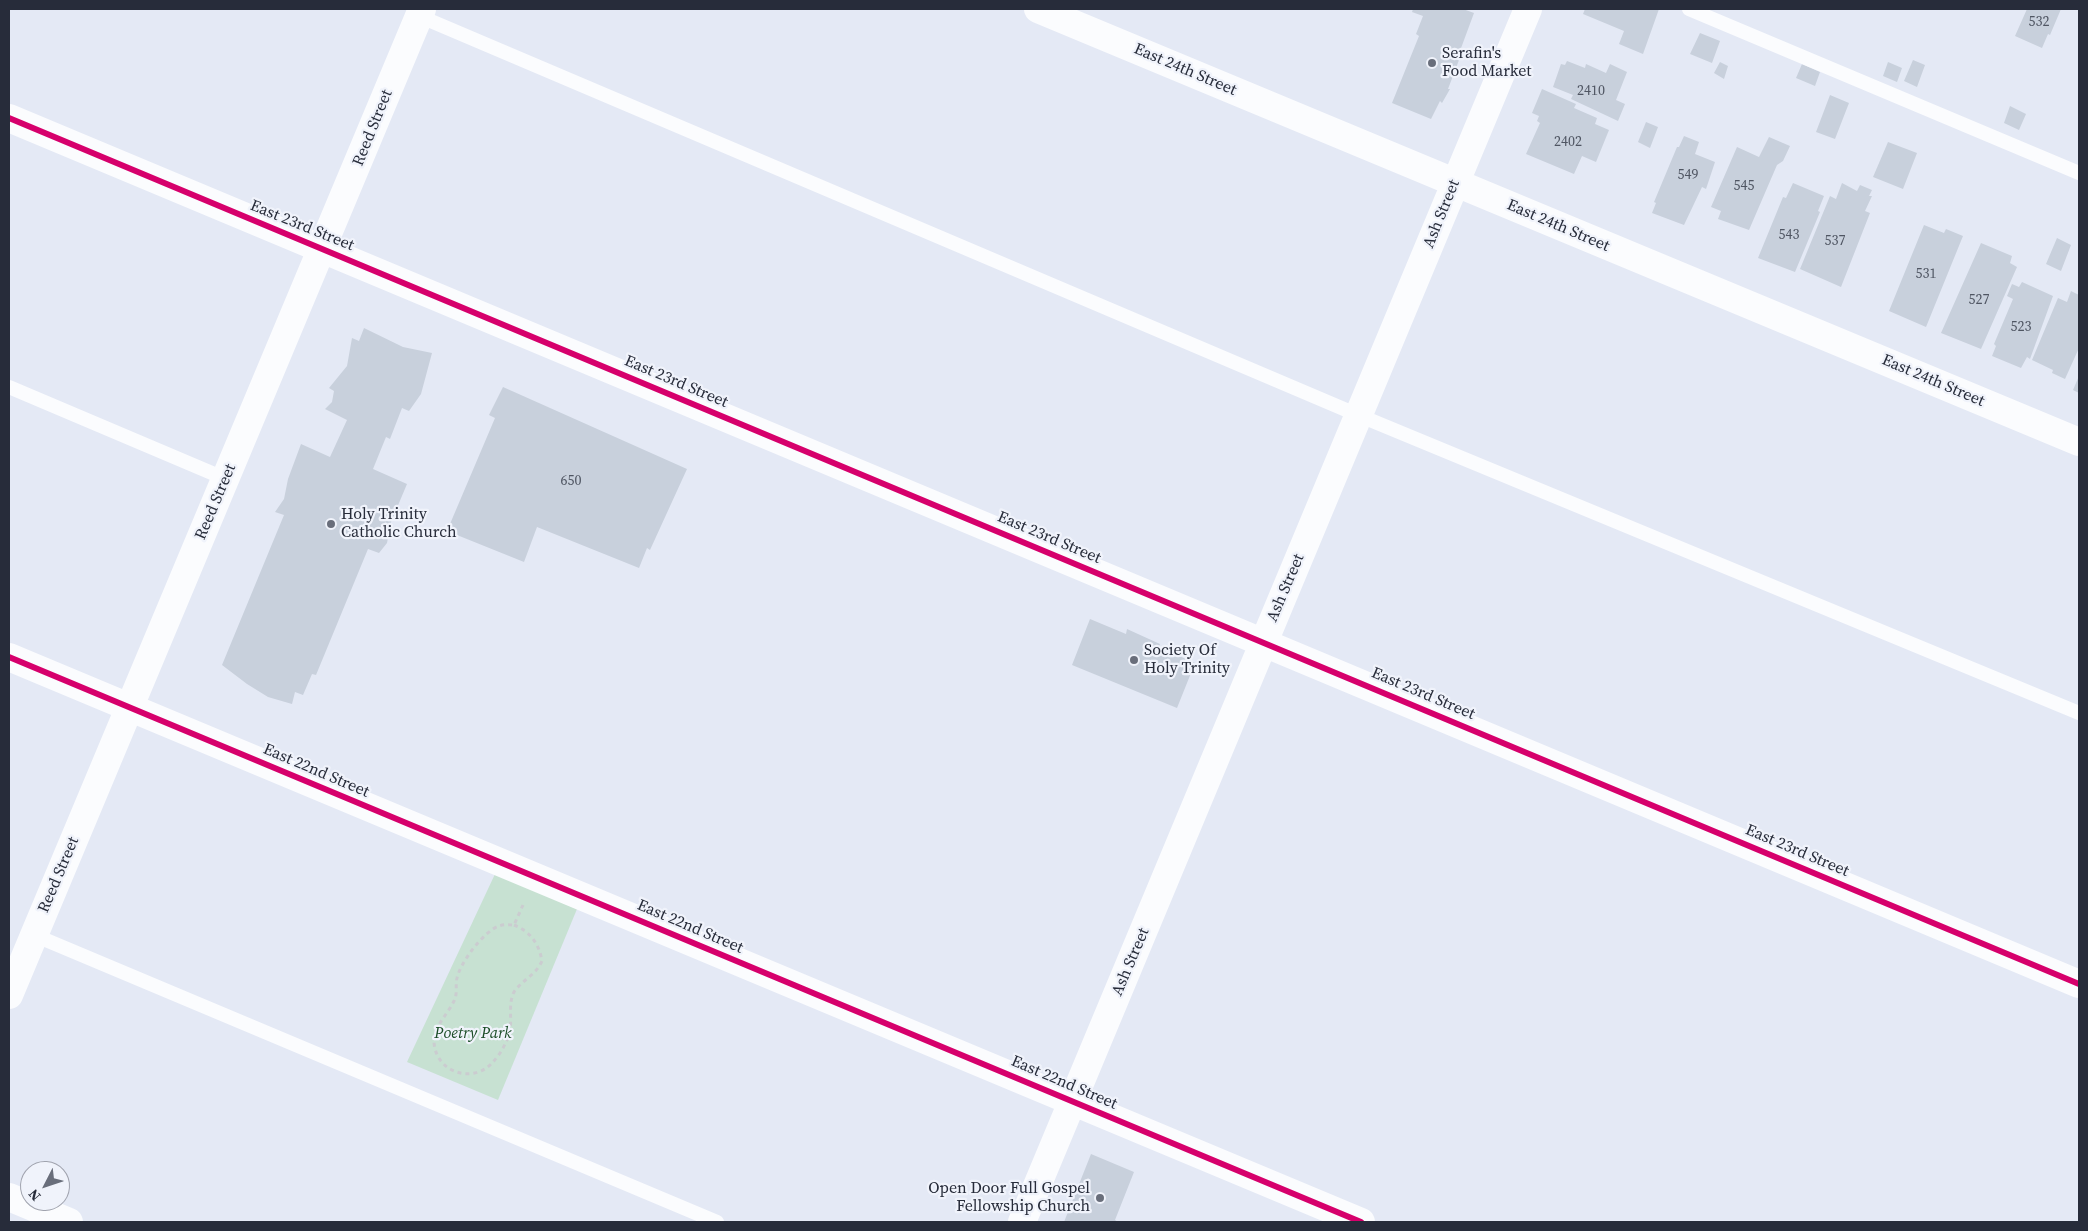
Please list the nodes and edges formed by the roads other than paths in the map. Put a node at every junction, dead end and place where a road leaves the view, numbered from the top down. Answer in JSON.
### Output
{"nodes":[{"id":1,"x":1038,"y":9,"type":"edge"},
{"id":2,"x":1528,"y":9,"type":"edge"},
{"id":3,"x":1689,"y":9,"type":"edge"},
{"id":4,"x":421,"y":12,"type":"edge"},
{"id":5,"x":9,"y":118,"type":"edge"},
{"id":6,"x":2079,"y":173,"type":"edge"},
{"id":7,"x":1455,"y":183,"type":"junction"},
{"id":8,"x":322,"y":249,"type":"junction"},
{"id":9,"x":9,"y":387,"type":"edge"},
{"id":10,"x":1358,"y":415,"type":"junction"},
{"id":11,"x":2079,"y":442,"type":"edge"},
{"id":12,"x":226,"y":479,"type":"junction"},
{"id":13,"x":1264,"y":643,"type":"junction"},
{"id":14,"x":9,"y":657,"type":"edge"},
{"id":15,"x":130,"y":707,"type":"junction"},
{"id":16,"x":2079,"y":713,"type":"edge"},
{"id":17,"x":34,"y":934,"type":"junction"},
{"id":18,"x":2079,"y":984,"type":"edge"},
{"id":19,"x":9,"y":994,"type":"edge"},
{"id":20,"x":1072,"y":1102,"type":"junction"},
{"id":21,"x":9,"y":1197,"type":"edge"},
{"id":22,"x":68,"y":1222,"type":"edge"},
{"id":23,"x":717,"y":1222,"type":"edge"},
{"id":24,"x":1022,"y":1222,"type":"edge"},
{"id":25,"x":1360,"y":1222,"type":"edge"}],
"edges":[{"from":1,"to":7,"type":"street","name":"East 24th Street"},
{"from":2,"to":7,"type":"street","name":"Ash Street"},
{"from":3,"to":6,"type":"lane"},
{"from":4,"to":8,"type":"street","name":"Reed Street"},
{"from":4,"to":10,"type":"lane"},
{"from":5,"to":8,"type":"street","name":"East 23rd Street"},
{"from":7,"to":10,"type":"street","name":"Ash Street"},
{"from":7,"to":11,"type":"street","name":"East 24th Street"},
{"from":8,"to":12,"type":"street","name":"Reed Street"},
{"from":8,"to":13,"type":"street","name":"East 23rd Street"},
{"from":9,"to":12,"type":"lane"},
{"from":10,"to":13,"type":"street","name":"Ash Street"},
{"from":10,"to":16,"type":"lane"},
{"from":12,"to":15,"type":"street","name":"Reed Street"},
{"from":13,"to":18,"type":"street","name":"East 23rd Street"},
{"from":13,"to":20,"type":"street","name":"Ash Street"},
{"from":14,"to":15,"type":"street","name":"East 22nd Street"},
{"from":15,"to":17,"type":"street","name":"Reed Street"},
{"from":15,"to":20,"type":"street","name":"East 22nd Street"},
{"from":17,"to":19,"type":"street","name":"Reed Street"},
{"from":17,"to":23,"type":"lane"},
{"from":20,"to":24,"type":"street","name":"Ash Street"},
{"from":20,"to":25,"type":"street","name":"East 22nd Street"},
{"from":21,"to":22,"type":"street"}]}
